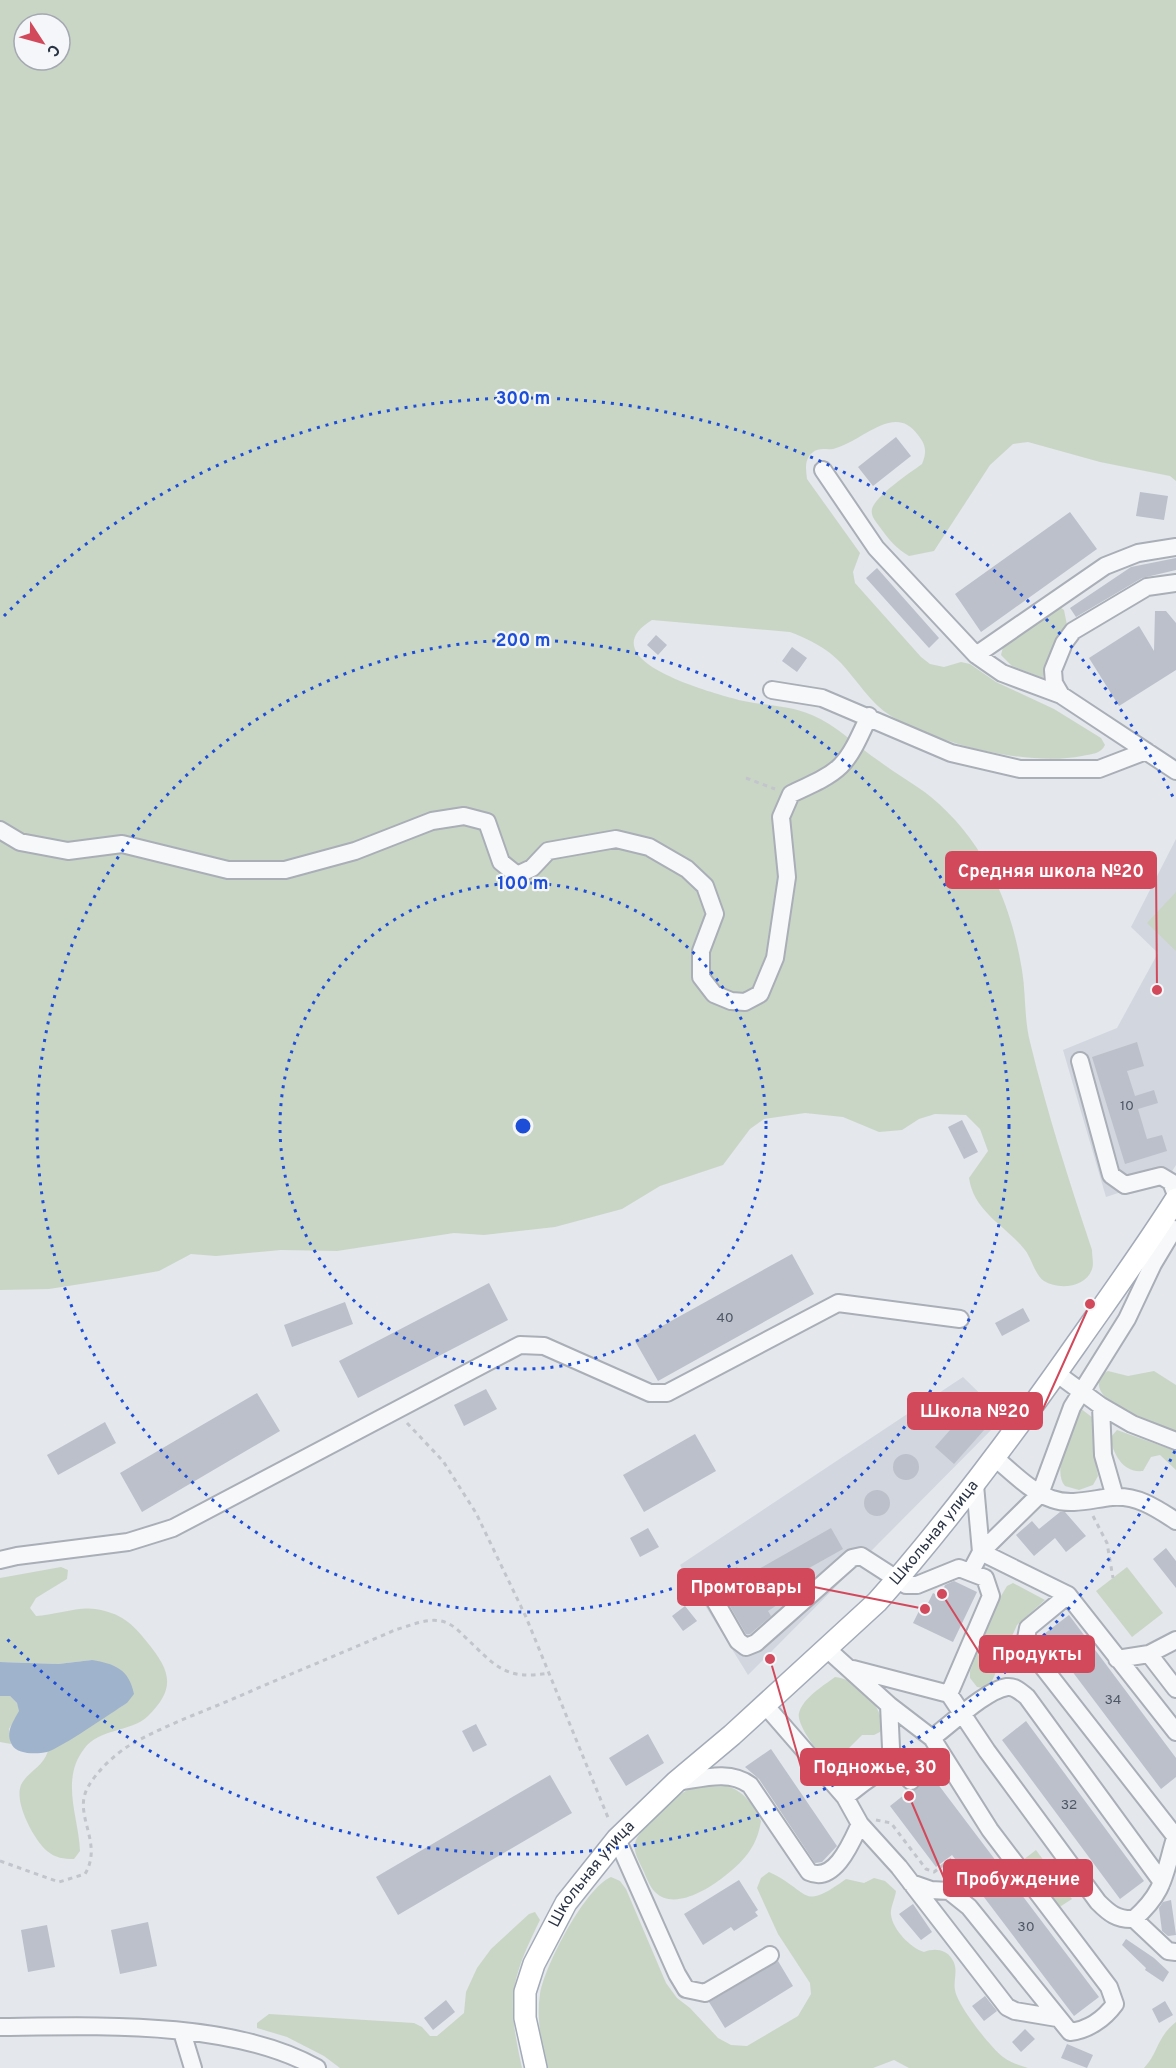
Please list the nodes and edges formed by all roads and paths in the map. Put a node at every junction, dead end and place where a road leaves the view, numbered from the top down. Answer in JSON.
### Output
{"nodes":[{"id":1,"x":823,"y":470,"type":"dead end"},
{"id":2,"x":1176,"y":547,"type":"edge"},
{"id":3,"x":1176,"y":583,"type":"edge"},
{"id":4,"x":976,"y":654,"type":"junction"},
{"id":5,"x":772,"y":690,"type":"dead end"},
{"id":6,"x":1061,"y":695,"type":"junction"},
{"id":7,"x":869,"y":716,"type":"junction"},
{"id":8,"x":1146,"y":751,"type":"junction"},
{"id":9,"x":1176,"y":771,"type":"edge"},
{"id":10,"x":746,"y":778,"type":"dead end"},
{"id":11,"x":790,"y":794,"type":"junction"},
{"id":12,"x":0,"y":830,"type":"edge"},
{"id":13,"x":1080,"y":1061,"type":"dead end"},
{"id":14,"x":1176,"y":1197,"type":"edge"},
{"id":15,"x":1171,"y":1226,"type":"edge"},
{"id":16,"x":960,"y":1319,"type":"dead end"},
{"id":17,"x":1056,"y":1373,"type":"junction"},
{"id":18,"x":1082,"y":1392,"type":"junction"},
{"id":19,"x":1101,"y":1407,"type":"junction"},
{"id":20,"x":395,"y":1409,"type":"junction"},
{"id":21,"x":1176,"y":1442,"type":"edge"},
{"id":22,"x":995,"y":1458,"type":"junction"},
{"id":23,"x":975,"y":1485,"type":"junction"},
{"id":24,"x":1040,"y":1494,"type":"junction"},
{"id":25,"x":1114,"y":1497,"type":"junction"},
{"id":26,"x":1085,"y":1501,"type":"junction"},
{"id":27,"x":1176,"y":1521,"type":"edge"},
{"id":28,"x":981,"y":1552,"type":"junction"},
{"id":29,"x":0,"y":1560,"type":"edge"},
{"id":30,"x":971,"y":1570,"type":"junction"},
{"id":31,"x":1113,"y":1578,"type":"dead end"},
{"id":32,"x":896,"y":1581,"type":"junction"},
{"id":33,"x":706,"y":1585,"type":"dead end"},
{"id":34,"x":1068,"y":1595,"type":"junction"},
{"id":35,"x":1176,"y":1640,"type":"edge"},
{"id":36,"x":826,"y":1648,"type":"junction"},
{"id":37,"x":1149,"y":1654,"type":"junction"},
{"id":38,"x":1117,"y":1659,"type":"junction"},
{"id":39,"x":850,"y":1668,"type":"junction"},
{"id":40,"x":549,"y":1673,"type":"junction"},
{"id":41,"x":1176,"y":1689,"type":"edge"},
{"id":42,"x":949,"y":1694,"type":"junction"},
{"id":43,"x":765,"y":1705,"type":"junction"},
{"id":44,"x":890,"y":1705,"type":"junction"},
{"id":45,"x":963,"y":1714,"type":"junction"},
{"id":46,"x":1176,"y":1732,"type":"edge"},
{"id":47,"x":932,"y":1738,"type":"junction"},
{"id":48,"x":892,"y":1768,"type":"junction"},
{"id":49,"x":911,"y":1781,"type":"dead end"},
{"id":50,"x":676,"y":1782,"type":"junction"},
{"id":51,"x":845,"y":1797,"type":"junction"},
{"id":52,"x":880,"y":1819,"type":"dead end"},
{"id":53,"x":860,"y":1824,"type":"junction"},
{"id":54,"x":1176,"y":1836,"type":"edge"},
{"id":55,"x":617,"y":1839,"type":"junction"},
{"id":56,"x":954,"y":1857,"type":"dead end"},
{"id":57,"x":0,"y":1861,"type":"edge"},
{"id":58,"x":1162,"y":1882,"type":"junction"},
{"id":59,"x":911,"y":1883,"type":"junction"},
{"id":60,"x":1134,"y":1919,"type":"junction"},
{"id":61,"x":1176,"y":1952,"type":"edge"},
{"id":62,"x":770,"y":1955,"type":"dead end"},
{"id":63,"x":1057,"y":2018,"type":"junction"},
{"id":64,"x":0,"y":2027,"type":"edge"},
{"id":65,"x":182,"y":2032,"type":"junction"},
{"id":66,"x":193,"y":2068,"type":"edge"},
{"id":67,"x":317,"y":2068,"type":"edge"},
{"id":68,"x":536,"y":2068,"type":"edge"}],
"edges":[{"from":1,"to":4,"type":"street"},
{"from":2,"to":4,"type":"street"},
{"from":3,"to":6,"type":"street"},
{"from":4,"to":6,"type":"street"},
{"from":5,"to":7,"type":"street"},
{"from":6,"to":8,"type":"street"},
{"from":7,"to":8,"type":"street"},
{"from":7,"to":11,"type":"street"},
{"from":8,"to":9,"type":"street"},
{"from":10,"to":11,"type":"path"},
{"from":11,"to":12,"type":"street"},
{"from":13,"to":14,"type":"street"},
{"from":14,"to":15,"type":"main road","name":"Школьная улица"},
{"from":15,"to":17,"type":"main road","name":"Школьная улица"},
{"from":15,"to":18,"type":"street"},
{"from":16,"to":20,"type":"street"},
{"from":17,"to":18,"type":"street"},
{"from":17,"to":22,"type":"main road","name":"Школьная улица"},
{"from":18,"to":19,"type":"street"},
{"from":18,"to":24,"type":"street"},
{"from":19,"to":21,"type":"street"},
{"from":19,"to":25,"type":"street"},
{"from":20,"to":29,"type":"street"},
{"from":20,"to":40,"type":"path"},
{"from":22,"to":23,"type":"main road","name":"Школьная улица"},
{"from":22,"to":24,"type":"street"},
{"from":23,"to":28,"type":"street"},
{"from":23,"to":32,"type":"main road","name":"Школьная улица"},
{"from":24,"to":26,"type":"street"},
{"from":24,"to":28,"type":"street"},
{"from":25,"to":26,"type":"street"},
{"from":25,"to":27,"type":"street"},
{"from":26,"to":31,"type":"path"},
{"from":28,"to":30,"type":"street"},
{"from":28,"to":34,"type":"street"},
{"from":30,"to":32,"type":"street"},
{"from":30,"to":42,"type":"street"},
{"from":32,"to":33,"type":"street"},
{"from":32,"to":36,"type":"main road","name":"Школьная улица"},
{"from":34,"to":38,"type":"street"},
{"from":34,"to":54,"type":"street"},
{"from":35,"to":37,"type":"street"},
{"from":36,"to":39,"type":"street"},
{"from":36,"to":43,"type":"main road","name":"Школьная улица"},
{"from":37,"to":38,"type":"street"},
{"from":37,"to":41,"type":"street"},
{"from":38,"to":46,"type":"street"},
{"from":39,"to":42,"type":"street"},
{"from":39,"to":44,"type":"street"},
{"from":40,"to":55,"type":"path"},
{"from":40,"to":57,"type":"path"},
{"from":42,"to":45,"type":"street"},
{"from":43,"to":50,"type":"main road","name":"Школьная улица"},
{"from":43,"to":51,"type":"street"},
{"from":44,"to":47,"type":"street"},
{"from":44,"to":48,"type":"street"},
{"from":45,"to":47,"type":"street"},
{"from":45,"to":58,"type":"street"},
{"from":45,"to":60,"type":"street"},
{"from":47,"to":63,"type":"street"},
{"from":48,"to":49,"type":"street"},
{"from":48,"to":51,"type":"street"},
{"from":50,"to":53,"type":"street"},
{"from":50,"to":55,"type":"main road","name":"Школьная улица"},
{"from":51,"to":53,"type":"street"},
{"from":52,"to":56,"type":"path"},
{"from":53,"to":59,"type":"street"},
{"from":54,"to":58,"type":"street"},
{"from":55,"to":62,"type":"street"},
{"from":55,"to":68,"type":"main road","name":"Школьная улица"},
{"from":58,"to":60,"type":"street"},
{"from":59,"to":63,"type":"street"},
{"from":59,"to":63,"type":"street"},
{"from":60,"to":61,"type":"street"},
{"from":64,"to":65,"type":"street"},
{"from":65,"to":66,"type":"street"},
{"from":65,"to":67,"type":"street"}]}
